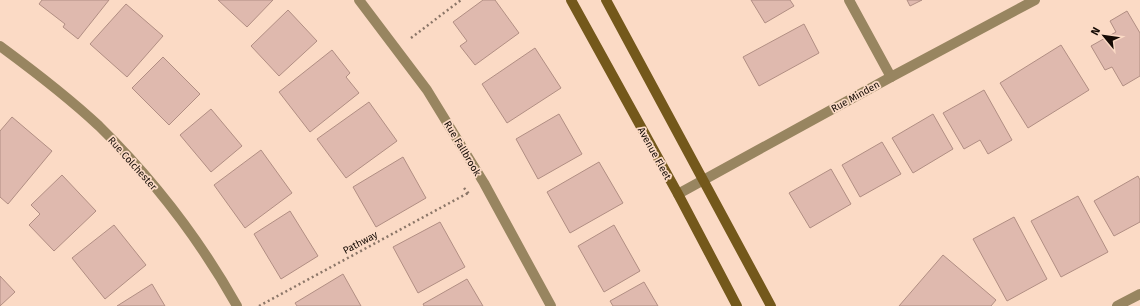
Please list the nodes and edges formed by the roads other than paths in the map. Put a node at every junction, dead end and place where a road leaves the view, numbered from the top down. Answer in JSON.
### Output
{"nodes":[{"id":1,"x":359,"y":0,"type":"edge"},
{"id":2,"x":571,"y":0,"type":"edge"},
{"id":3,"x":606,"y":0,"type":"edge"},
{"id":4,"x":849,"y":0,"type":"edge"},
{"id":5,"x":1035,"y":0,"type":"edge"},
{"id":6,"x":0,"y":46,"type":"edge"},
{"id":7,"x":891,"y":77,"type":"junction"},
{"id":8,"x":703,"y":180,"type":"junction"},
{"id":9,"x":678,"y":194,"type":"junction"},
{"id":10,"x":1140,"y":294,"type":"edge"},
{"id":11,"x":237,"y":306,"type":"edge"},
{"id":12,"x":551,"y":306,"type":"edge"},
{"id":13,"x":736,"y":306,"type":"edge"},
{"id":14,"x":771,"y":306,"type":"edge"},
{"id":15,"x":1118,"y":306,"type":"edge"}],
"edges":[{"from":1,"to":12,"type":"street","name":"Rue Fallbrook"},
{"from":2,"to":9,"type":"main road","name":"Avenue Fleet"},
{"from":3,"to":8,"type":"main road"},
{"from":4,"to":7,"type":"street"},
{"from":5,"to":7,"type":"street","name":"Rue Minden"},
{"from":6,"to":11,"type":"street","name":"Rue Colchester"},
{"from":7,"to":8,"type":"street","name":"Rue Minden"},
{"from":8,"to":9,"type":"street","name":"Rue Minden"},
{"from":8,"to":14,"type":"main road"},
{"from":9,"to":13,"type":"main road","name":"Avenue Fleet"},
{"from":10,"to":15,"type":"street"}]}
